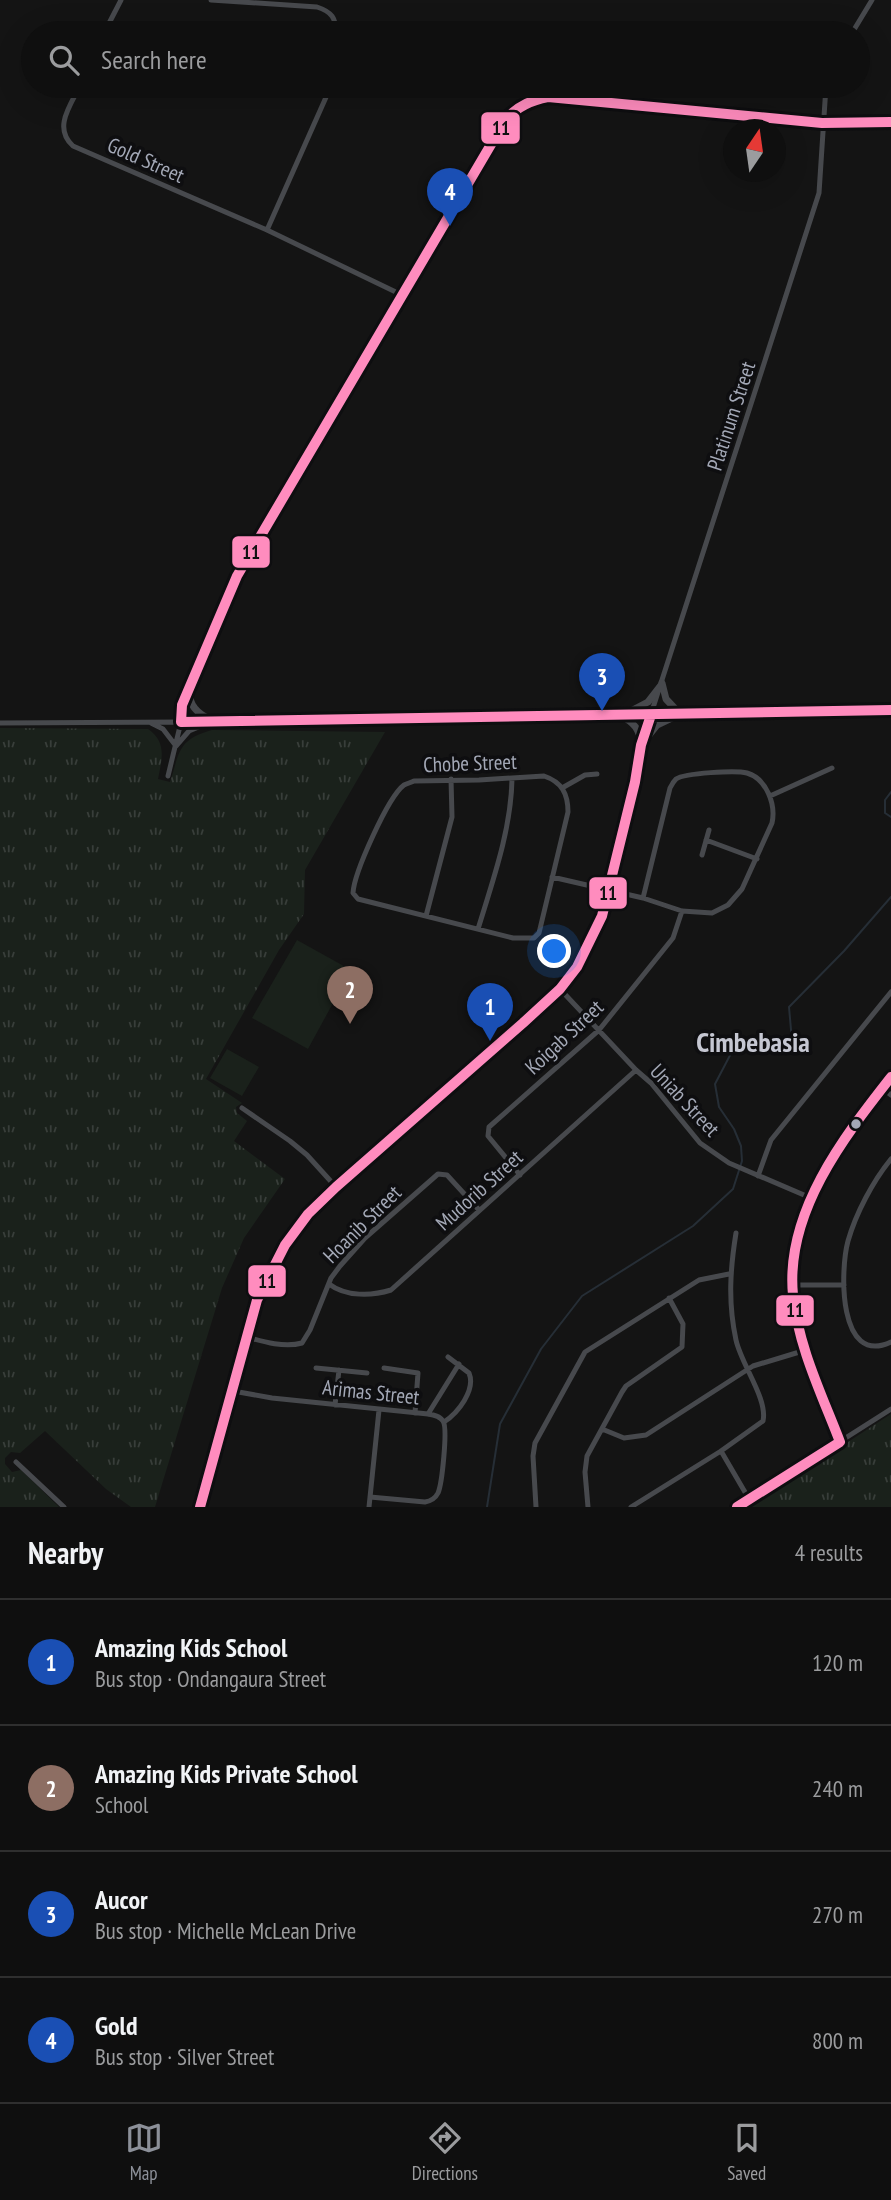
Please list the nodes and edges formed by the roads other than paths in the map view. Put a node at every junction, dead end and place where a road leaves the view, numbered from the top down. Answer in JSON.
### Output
{"nodes":[{"id":1,"x":121,"y":0,"type":"edge"},
{"id":2,"x":212,"y":0,"type":"edge"},
{"id":3,"x":872,"y":0,"type":"edge"},
{"id":4,"x":110,"y":21,"type":"edge"},
{"id":5,"x":334,"y":21,"type":"edge"},
{"id":6,"x":859,"y":21,"type":"edge"},
{"id":7,"x":74,"y":98,"type":"edge"},
{"id":8,"x":326,"y":98,"type":"edge"},
{"id":9,"x":544,"y":98,"type":"edge"},
{"id":10,"x":559,"y":98,"type":"edge"},
{"id":11,"x":825,"y":98,"type":"edge"},
{"id":12,"x":891,"y":122,"type":"edge"},
{"id":13,"x":822,"y":123,"type":"junction"},
{"id":14,"x":267,"y":230,"type":"junction"},
{"id":15,"x":402,"y":295,"type":"junction"},
{"id":16,"x":662,"y":683,"type":"junction"},
{"id":17,"x":190,"y":687,"type":"junction"},
{"id":18,"x":891,"y":710,"type":"edge"},
{"id":19,"x":681,"y":714,"type":"junction"},
{"id":20,"x":619,"y":715,"type":"junction"},
{"id":21,"x":651,"y":715,"type":"junction"},
{"id":22,"x":215,"y":721,"type":"junction"},
{"id":23,"x":148,"y":722,"type":"junction"},
{"id":24,"x":181,"y":722,"type":"junction"},
{"id":25,"x":0,"y":723,"type":"edge"},
{"id":26,"x":641,"y":745,"type":"junction"},
{"id":27,"x":176,"y":746,"type":"junction"},
{"id":28,"x":832,"y":768,"type":"dead end"},
{"id":29,"x":597,"y":774,"type":"dead end"},
{"id":30,"x":168,"y":776,"type":"dead end"},
{"id":31,"x":451,"y":779,"type":"junction"},
{"id":32,"x":512,"y":779,"type":"junction"},
{"id":33,"x":562,"y":788,"type":"junction"},
{"id":34,"x":770,"y":796,"type":"junction"},
{"id":35,"x":709,"y":830,"type":"dead end"},
{"id":36,"x":706,"y":840,"type":"junction"},
{"id":37,"x":702,"y":855,"type":"dead end"},
{"id":38,"x":757,"y":859,"type":"junction"},
{"id":39,"x":552,"y":877,"type":"junction"},
{"id":40,"x":609,"y":889,"type":"junction"},
{"id":41,"x":643,"y":898,"type":"junction"},
{"id":42,"x":682,"y":911,"type":"junction"},
{"id":43,"x":426,"y":916,"type":"junction"},
{"id":44,"x":478,"y":929,"type":"junction"},
{"id":45,"x":561,"y":989,"type":"junction"},
{"id":46,"x":891,"y":992,"type":"edge"},
{"id":47,"x":599,"y":1030,"type":"junction"},
{"id":48,"x":636,"y":1070,"type":"junction"},
{"id":49,"x":891,"y":1077,"type":"edge"},
{"id":50,"x":882,"y":1088,"type":"junction"},
{"id":51,"x":891,"y":1095,"type":"edge"},
{"id":52,"x":242,"y":1108,"type":"dead end"},
{"id":53,"x":891,"y":1159,"type":"edge"},
{"id":54,"x":520,"y":1175,"type":"junction"},
{"id":55,"x":758,"y":1176,"type":"junction"},
{"id":56,"x":336,"y":1187,"type":"junction"},
{"id":57,"x":811,"y":1198,"type":"junction"},
{"id":58,"x":479,"y":1210,"type":"junction"},
{"id":59,"x":736,"y":1233,"type":"dead end"},
{"id":60,"x":729,"y":1274,"type":"junction"},
{"id":61,"x":329,"y":1284,"type":"junction"},
{"id":62,"x":793,"y":1285,"type":"junction"},
{"id":63,"x":844,"y":1285,"type":"junction"},
{"id":64,"x":669,"y":1298,"type":"junction"},
{"id":65,"x":247,"y":1337,"type":"junction"},
{"id":66,"x":891,"y":1342,"type":"edge"},
{"id":67,"x":806,"y":1350,"type":"junction"},
{"id":68,"x":448,"y":1357,"type":"dead end"},
{"id":69,"x":459,"y":1364,"type":"junction"},
{"id":70,"x":316,"y":1368,"type":"dead end"},
{"id":71,"x":384,"y":1368,"type":"dead end"},
{"id":72,"x":339,"y":1370,"type":"junction"},
{"id":73,"x":747,"y":1370,"type":"junction"},
{"id":74,"x":367,"y":1373,"type":"dead end"},
{"id":75,"x":233,"y":1391,"type":"junction"},
{"id":76,"x":335,"y":1405,"type":"junction"},
{"id":77,"x":891,"y":1409,"type":"edge"},
{"id":78,"x":379,"y":1410,"type":"junction"},
{"id":79,"x":415,"y":1413,"type":"junction"},
{"id":80,"x":428,"y":1414,"type":"junction"},
{"id":81,"x":444,"y":1422,"type":"junction"},
{"id":82,"x":602,"y":1429,"type":"junction"},
{"id":83,"x":840,"y":1442,"type":"junction"},
{"id":84,"x":721,"y":1451,"type":"junction"},
{"id":85,"x":16,"y":1462,"type":"dead end"},
{"id":86,"x":370,"y":1497,"type":"junction"},
{"id":87,"x":749,"y":1499,"type":"junction"},
{"id":88,"x":64,"y":1507,"type":"edge"},
{"id":89,"x":200,"y":1507,"type":"edge"},
{"id":90,"x":369,"y":1507,"type":"edge"},
{"id":91,"x":536,"y":1507,"type":"edge"},
{"id":92,"x":588,"y":1507,"type":"edge"},
{"id":93,"x":631,"y":1507,"type":"edge"},
{"id":94,"x":737,"y":1507,"type":"edge"}],
"edges":[{"from":1,"to":4,"type":"street"},
{"from":2,"to":5,"type":"street"},
{"from":3,"to":6,"type":"street"},
{"from":7,"to":14,"type":"street","name":"Gold Street"},
{"from":8,"to":14,"type":"street"},
{"from":9,"to":15,"type":"street"},
{"from":10,"to":13,"type":"street"},
{"from":11,"to":13,"type":"street","name":"Platinum Street"},
{"from":12,"to":13,"type":"street"},
{"from":13,"to":16,"type":"street","name":"Platinum Street"},
{"from":14,"to":15,"type":"street","name":"Gold Street"},
{"from":15,"to":17,"type":"street"},
{"from":16,"to":19,"type":"street"},
{"from":16,"to":20,"type":"street"},
{"from":16,"to":21,"type":"street","name":"Platinum Street"},
{"from":17,"to":22,"type":"street"},
{"from":17,"to":24,"type":"street"},
{"from":18,"to":19,"type":"street"},
{"from":19,"to":21,"type":"street"},
{"from":19,"to":26,"type":"street"},
{"from":20,"to":21,"type":"street"},
{"from":20,"to":22,"type":"street"},
{"from":20,"to":26,"type":"street"},
{"from":21,"to":26,"type":"street","name":"Platinum Street"},
{"from":22,"to":24,"type":"street"},
{"from":22,"to":27,"type":"street"},
{"from":23,"to":24,"type":"street"},
{"from":23,"to":25,"type":"street"},
{"from":23,"to":27,"type":"street"},
{"from":24,"to":27,"type":"street"},
{"from":26,"to":40,"type":"street","name":"Platinum Street"},
{"from":27,"to":30,"type":"street"},
{"from":28,"to":34,"type":"street"},
{"from":29,"to":33,"type":"street"},
{"from":31,"to":32,"type":"street","name":"Chobe Street"},
{"from":31,"to":43,"type":"street"},
{"from":31,"to":43,"type":"street","name":"Chobe Street"},
{"from":32,"to":33,"type":"street","name":"Chobe Street"},
{"from":32,"to":44,"type":"street"},
{"from":33,"to":39,"type":"street","name":"Chobe Street"},
{"from":34,"to":38,"type":"street"},
{"from":34,"to":41,"type":"street"},
{"from":35,"to":36,"type":"street"},
{"from":36,"to":37,"type":"street"},
{"from":36,"to":38,"type":"street"},
{"from":38,"to":42,"type":"street"},
{"from":39,"to":40,"type":"street"},
{"from":39,"to":44,"type":"street","name":"Chobe Street"},
{"from":40,"to":41,"type":"street"},
{"from":40,"to":45,"type":"street","name":"Platinum Street"},
{"from":41,"to":42,"type":"street"},
{"from":42,"to":47,"type":"street","name":"Koigab Street"},
{"from":43,"to":44,"type":"street","name":"Chobe Street"},
{"from":45,"to":47,"type":"street","name":"Uniab Street"},
{"from":45,"to":56,"type":"street","name":"Platinum Street"},
{"from":46,"to":55,"type":"street"},
{"from":47,"to":48,"type":"street","name":"Uniab Street"},
{"from":47,"to":54,"type":"street","name":"Koigab Street"},
{"from":48,"to":54,"type":"street","name":"Mudorib Street"},
{"from":48,"to":55,"type":"street","name":"Uniab Street"},
{"from":49,"to":50,"type":"street"},
{"from":50,"to":51,"type":"street"},
{"from":50,"to":57,"type":"street"},
{"from":52,"to":56,"type":"street"},
{"from":53,"to":63,"type":"street"},
{"from":54,"to":58,"type":"street","name":"Mudorib Street"},
{"from":55,"to":57,"type":"street","name":"Uniab Street"},
{"from":56,"to":65,"type":"street","name":"Platinum Street"},
{"from":57,"to":62,"type":"street"},
{"from":58,"to":61,"type":"street","name":"Mudorib Street"},
{"from":58,"to":61,"type":"street","name":"Hoanib Street"},
{"from":59,"to":60,"type":"street"},
{"from":60,"to":64,"type":"street"},
{"from":60,"to":73,"type":"street"},
{"from":61,"to":65,"type":"street","name":"Hoanib Street"},
{"from":62,"to":63,"type":"street"},
{"from":62,"to":67,"type":"street"},
{"from":63,"to":66,"type":"street"},
{"from":64,"to":82,"type":"street"},
{"from":64,"to":91,"type":"street"},
{"from":65,"to":75,"type":"street","name":"Platinum Street"},
{"from":67,"to":73,"type":"street"},
{"from":67,"to":83,"type":"street"},
{"from":68,"to":69,"type":"street"},
{"from":69,"to":80,"type":"street"},
{"from":69,"to":81,"type":"street"},
{"from":70,"to":72,"type":"street"},
{"from":71,"to":79,"type":"street"},
{"from":72,"to":74,"type":"street"},
{"from":72,"to":76,"type":"street"},
{"from":73,"to":82,"type":"street"},
{"from":73,"to":84,"type":"street"},
{"from":75,"to":76,"type":"street","name":"Arimas Street"},
{"from":75,"to":89,"type":"street","name":"Platinum Street"},
{"from":76,"to":78,"type":"street","name":"Arimas Street"},
{"from":77,"to":83,"type":"street"},
{"from":78,"to":79,"type":"street","name":"Arimas Street"},
{"from":78,"to":86,"type":"street"},
{"from":79,"to":80,"type":"street","name":"Arimas Street"},
{"from":80,"to":81,"type":"street","name":"Arimas Street"},
{"from":81,"to":86,"type":"street","name":"Arimas Street"},
{"from":82,"to":92,"type":"street"},
{"from":83,"to":87,"type":"street"},
{"from":84,"to":87,"type":"street"},
{"from":84,"to":93,"type":"street"},
{"from":85,"to":88,"type":"street"},
{"from":86,"to":90,"type":"street"},
{"from":87,"to":94,"type":"street"}]}
